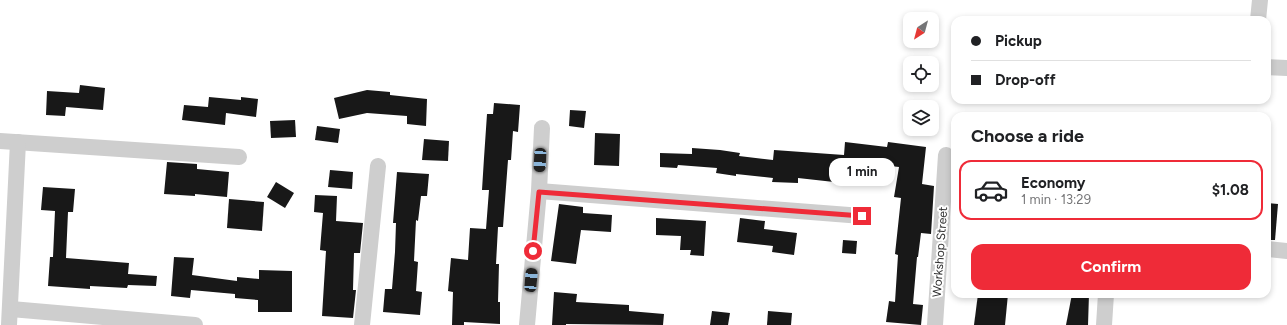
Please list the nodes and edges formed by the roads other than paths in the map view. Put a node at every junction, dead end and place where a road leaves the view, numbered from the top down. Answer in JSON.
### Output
{"nodes":[{"id":1,"x":1260,"y":0,"type":"edge"},
{"id":2,"x":1258,"y":16,"type":"edge"},
{"id":3,"x":1271,"y":67,"type":"edge"},
{"id":4,"x":1287,"y":68,"type":"edge"},
{"id":5,"x":542,"y":128,"type":"dead end"},
{"id":6,"x":0,"y":141,"type":"edge"},
{"id":7,"x":18,"y":142,"type":"junction"},
{"id":8,"x":946,"y":155,"type":"dead end"},
{"id":9,"x":239,"y":157,"type":"dead end"},
{"id":10,"x":378,"y":166,"type":"dead end"},
{"id":11,"x":539,"y":192,"type":"junction"},
{"id":12,"x":862,"y":216,"type":"dead end"},
{"id":13,"x":1271,"y":249,"type":"edge"},
{"id":14,"x":1287,"y":251,"type":"edge"},
{"id":15,"x":1106,"y":298,"type":"edge"},
{"id":16,"x":10,"y":317,"type":"edge"},
{"id":17,"x":195,"y":325,"type":"edge"},
{"id":18,"x":362,"y":325,"type":"edge"},
{"id":19,"x":527,"y":325,"type":"edge"},
{"id":20,"x":935,"y":325,"type":"edge"},
{"id":21,"x":1104,"y":325,"type":"edge"}],
"edges":[{"from":1,"to":2,"type":"street"},
{"from":3,"to":4,"type":"street"},
{"from":5,"to":11,"type":"street"},
{"from":6,"to":7,"type":"street"},
{"from":7,"to":9,"type":"street"},
{"from":7,"to":16,"type":"street"},
{"from":8,"to":20,"type":"street","name":"Workshop Street"},
{"from":10,"to":18,"type":"street"},
{"from":11,"to":12,"type":"street"},
{"from":11,"to":19,"type":"street"},
{"from":13,"to":14,"type":"street"},
{"from":15,"to":21,"type":"street"},
{"from":16,"to":17,"type":"street"}]}
